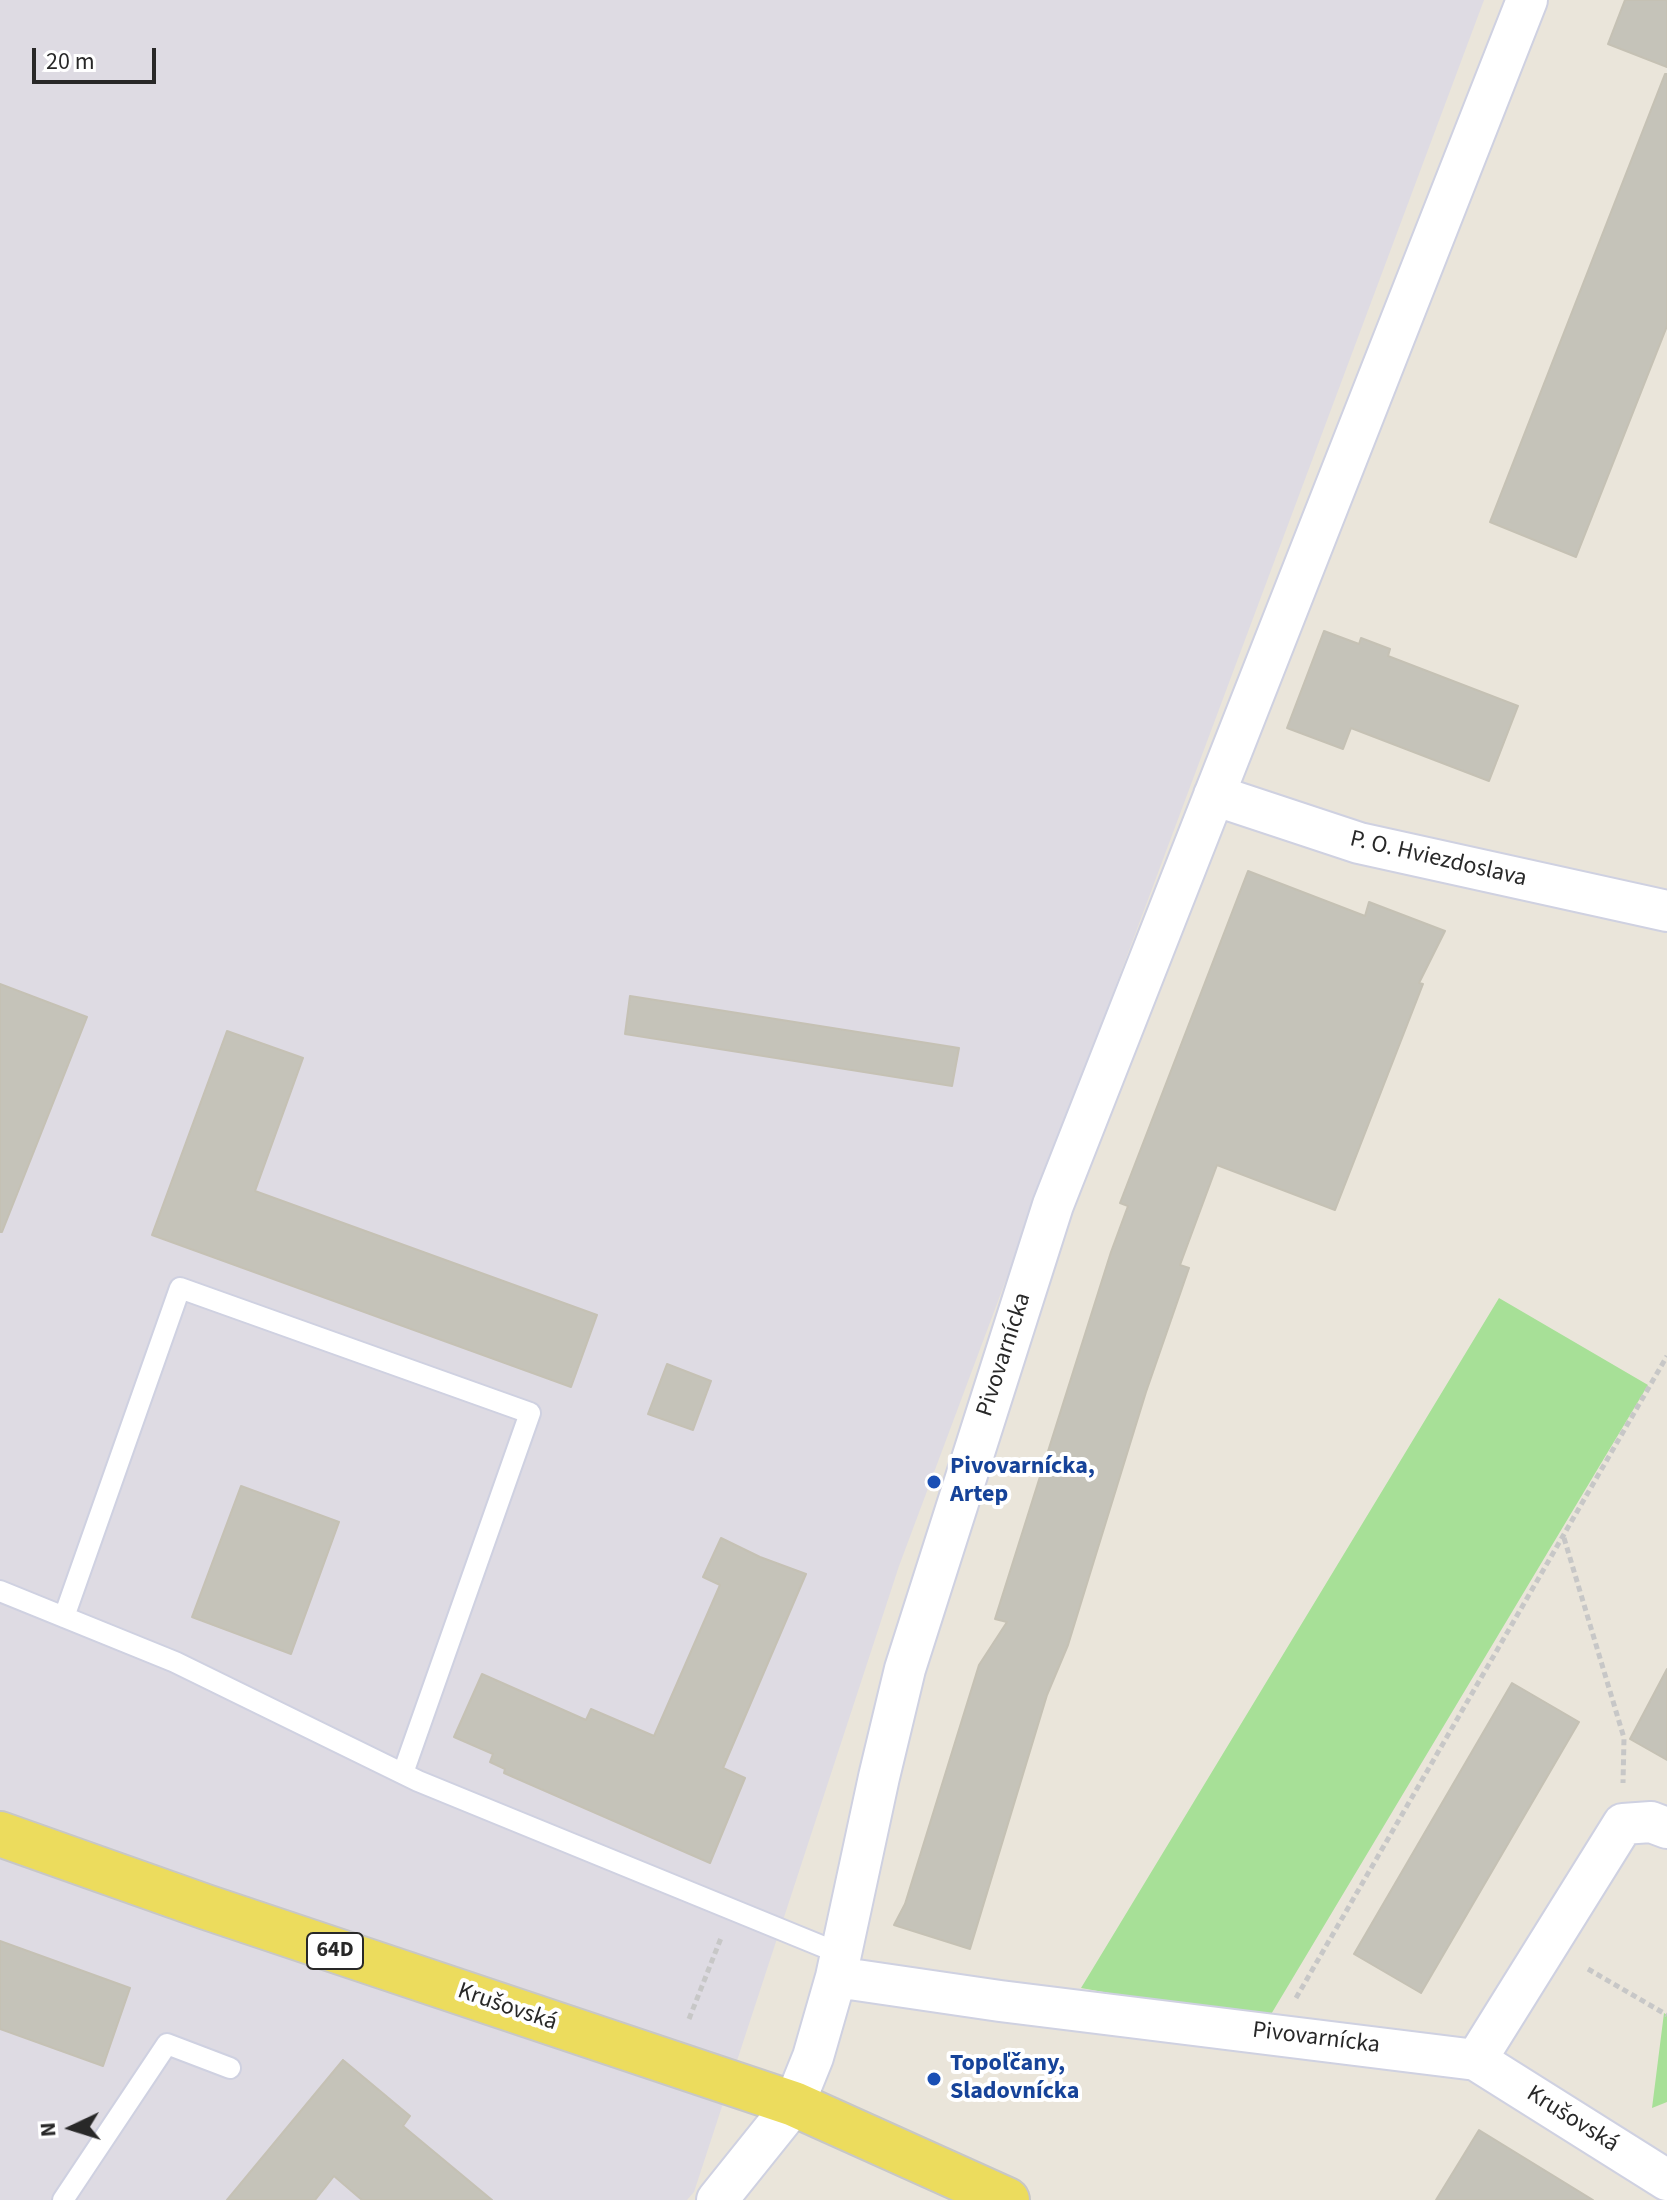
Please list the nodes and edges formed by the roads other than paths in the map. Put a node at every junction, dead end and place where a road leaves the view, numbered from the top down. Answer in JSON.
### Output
{"nodes":[{"id":1,"x":1527,"y":0,"type":"edge"},
{"id":2,"x":1214,"y":795,"type":"junction"},
{"id":3,"x":1667,"y":911,"type":"edge"},
{"id":4,"x":0,"y":1591,"type":"edge"},
{"id":5,"x":64,"y":1617,"type":"junction"},
{"id":6,"x":403,"y":1773,"type":"junction"},
{"id":7,"x":1667,"y":1828,"type":"edge"},
{"id":8,"x":0,"y":1834,"type":"edge"},
{"id":9,"x":839,"y":1965,"type":"junction"},
{"id":10,"x":1476,"y":2060,"type":"junction"},
{"id":11,"x":230,"y":2068,"type":"dead end"},
{"id":12,"x":794,"y":2104,"type":"junction"},
{"id":13,"x":1667,"y":2180,"type":"edge"},
{"id":14,"x":63,"y":2200,"type":"edge"},
{"id":15,"x":717,"y":2200,"type":"edge"},
{"id":16,"x":1007,"y":2200,"type":"edge"}],
"edges":[{"from":1,"to":2,"type":"street","name":"Pivovarnícka"},
{"from":2,"to":3,"type":"street","name":"P. O. Hviezdoslava"},
{"from":2,"to":9,"type":"street","name":"Pivovarnícka"},
{"from":4,"to":5,"type":"lane"},
{"from":5,"to":6,"type":"lane"},
{"from":5,"to":6,"type":"lane"},
{"from":6,"to":9,"type":"lane"},
{"from":7,"to":10,"type":"street"},
{"from":8,"to":12,"type":"main road","name":"Krušovská","number":"64D"},
{"from":9,"to":10,"type":"street","name":"Pivovarnícka"},
{"from":9,"to":12,"type":"street","name":"Pivovarnícka"},
{"from":10,"to":13,"type":"street","name":"Krušovská"},
{"from":11,"to":14,"type":"lane"},
{"from":12,"to":15,"type":"street","name":"Pivovarnícka"},
{"from":12,"to":16,"type":"main road","name":"Krušovská","number":"64D"}]}
